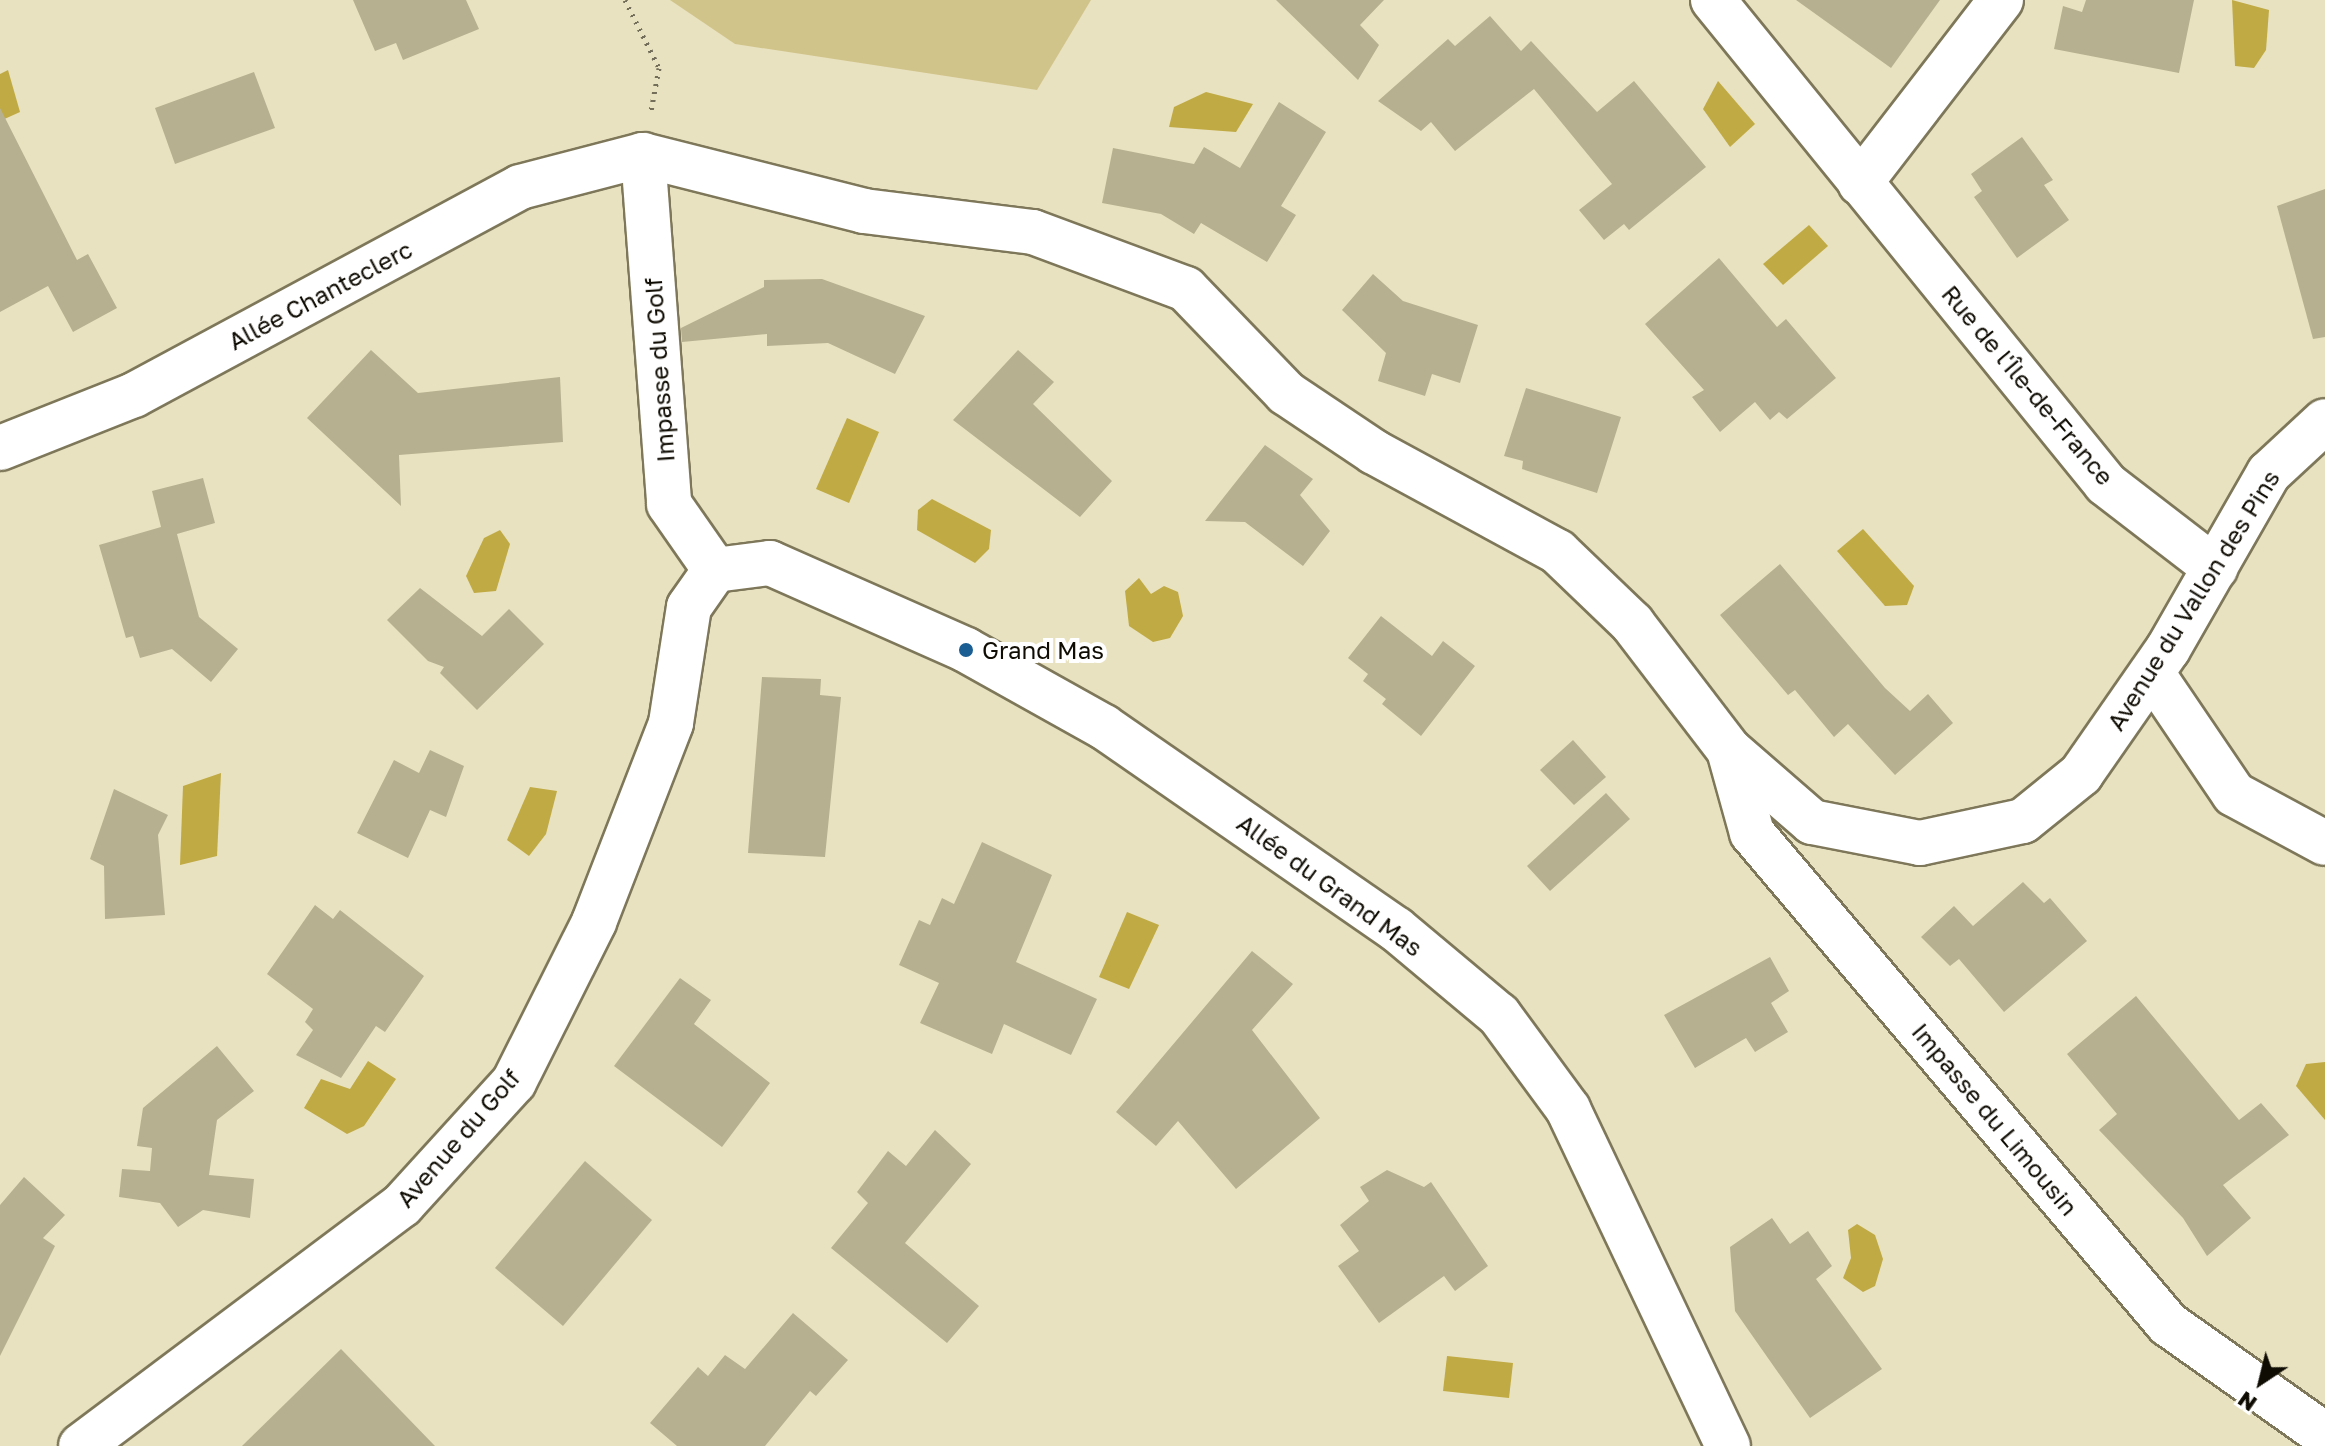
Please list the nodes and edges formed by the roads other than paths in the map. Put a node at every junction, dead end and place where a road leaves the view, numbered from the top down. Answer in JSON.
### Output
{"nodes":[{"id":1,"x":1713,"y":0,"type":"edge"},
{"id":2,"x":2001,"y":0,"type":"edge"},
{"id":3,"x":643,"y":155,"type":"junction"},
{"id":4,"x":1860,"y":183,"type":"junction"},
{"id":5,"x":2325,"y":421,"type":"edge"},
{"id":6,"x":0,"y":448,"type":"edge"},
{"id":7,"x":2215,"y":568,"type":"junction"},
{"id":8,"x":715,"y":570,"type":"junction"},
{"id":9,"x":2152,"y":673,"type":"junction"},
{"id":10,"x":1729,"y":750,"type":"junction"},
{"id":11,"x":2325,"y":843,"type":"edge"},
{"id":12,"x":2325,"y":1435,"type":"edge"},
{"id":13,"x":93,"y":1442,"type":"edge"},
{"id":14,"x":1728,"y":1446,"type":"edge"}],
"edges":[{"from":1,"to":4,"type":"street","name":"Rue de l'Île-de-France"},
{"from":2,"to":4,"type":"street"},
{"from":3,"to":6,"type":"street","name":"Allée Chanteclerc"},
{"from":3,"to":8,"type":"street","name":"Impasse du Golf"},
{"from":3,"to":10,"type":"street"},
{"from":4,"to":7,"type":"street","name":"Rue de l'Île-de-France"},
{"from":5,"to":7,"type":"street","name":"Avenue du Vallon des Pins"},
{"from":7,"to":9,"type":"street","name":"Avenue du Vallon des Pins"},
{"from":8,"to":13,"type":"street","name":"Avenue du Golf"},
{"from":8,"to":14,"type":"street","name":"Allée du Grand Mas"},
{"from":9,"to":10,"type":"street","name":"Avenue du Vallon des Pins"},
{"from":9,"to":11,"type":"street"},
{"from":10,"to":12,"type":"street","name":"Impasse du Limousin"}]}
